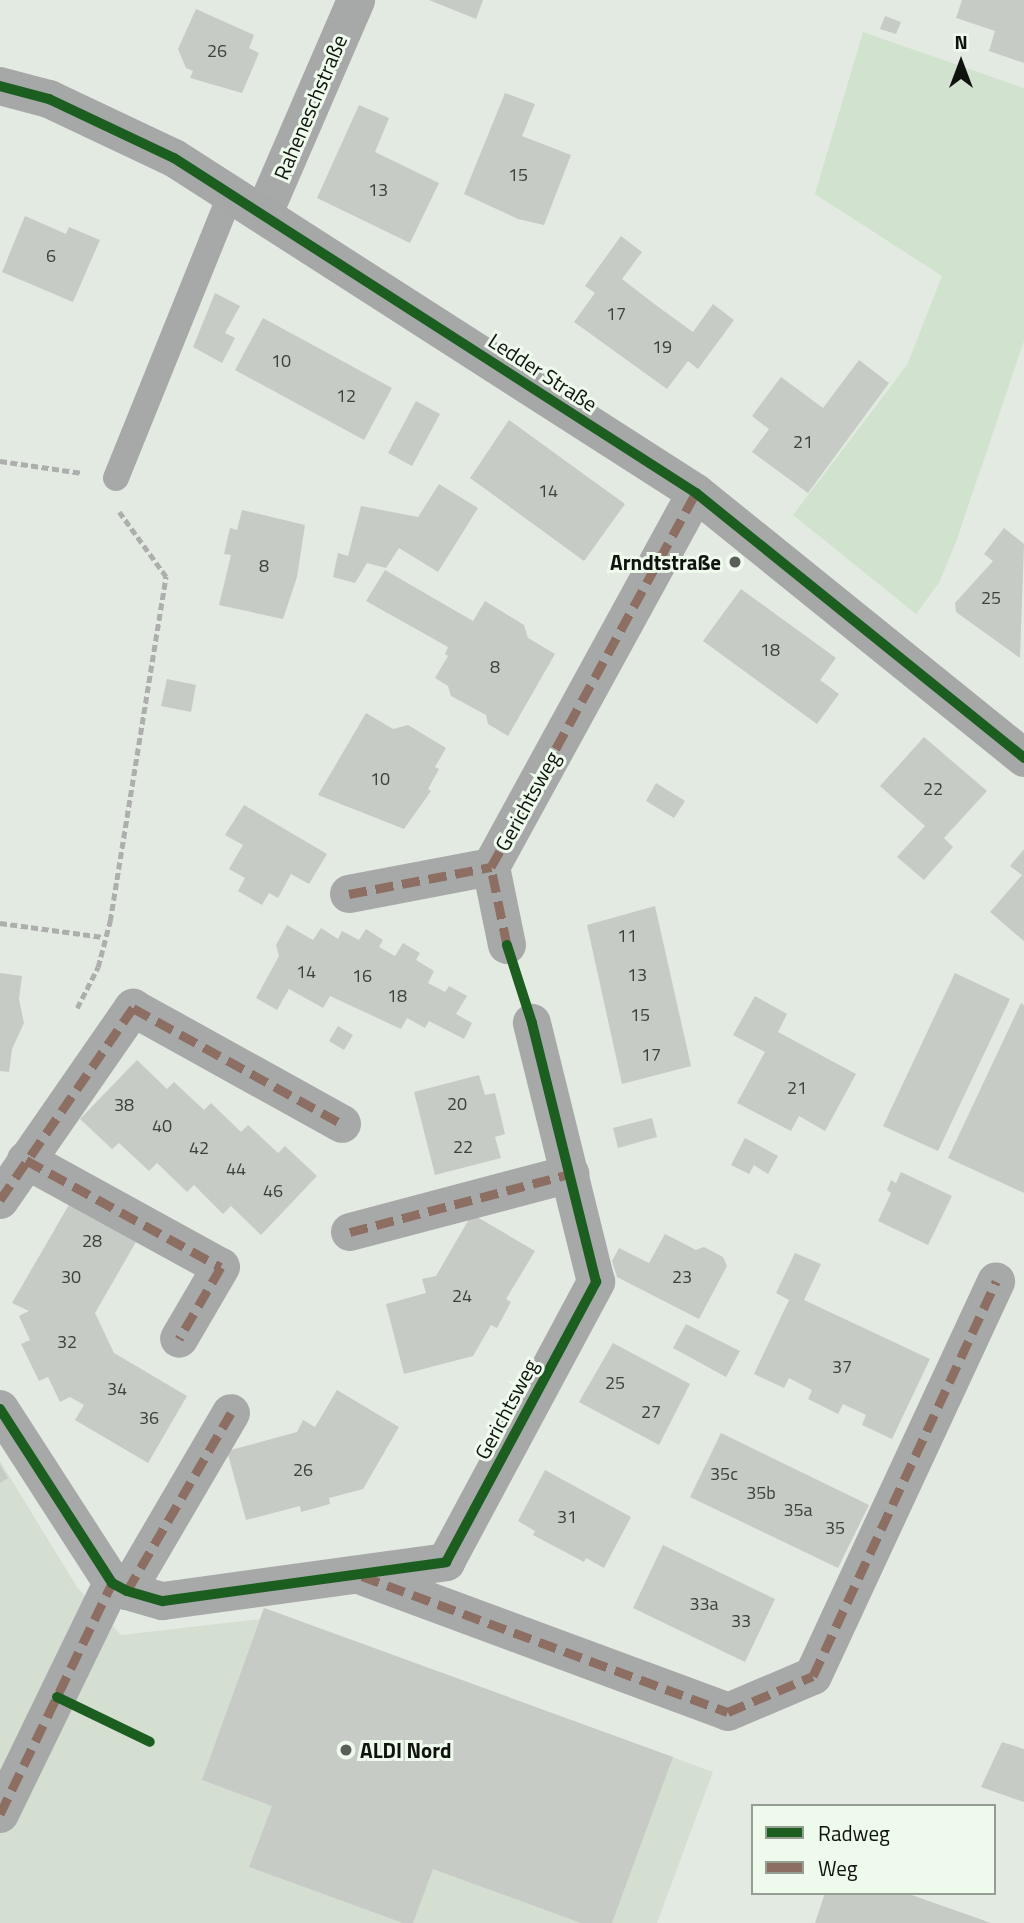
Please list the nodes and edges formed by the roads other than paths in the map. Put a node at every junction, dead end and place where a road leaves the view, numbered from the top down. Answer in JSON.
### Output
{"nodes":[{"id":1,"x":356,"y":0,"type":"edge"},
{"id":2,"x":0,"y":86,"type":"edge"},
{"id":3,"x":231,"y":193,"type":"junction"},
{"id":4,"x":264,"y":213,"type":"junction"},
{"id":5,"x":116,"y":478,"type":"road end"},
{"id":6,"x":696,"y":494,"type":"junction"},
{"id":7,"x":1024,"y":758,"type":"edge"},
{"id":8,"x":491,"y":867,"type":"junction"},
{"id":9,"x":349,"y":894,"type":"dead end"},
{"id":10,"x":507,"y":945,"type":"dead end"},
{"id":11,"x":532,"y":1023,"type":"dead end"},
{"id":12,"x":342,"y":1124,"type":"dead end"},
{"id":13,"x":26,"y":1160,"type":"junction"},
{"id":14,"x":570,"y":1174,"type":"junction"},
{"id":15,"x":0,"y":1200,"type":"edge"},
{"id":16,"x":350,"y":1232,"type":"dead end"},
{"id":17,"x":996,"y":1281,"type":"dead end"},
{"id":18,"x":179,"y":1339,"type":"dead end"},
{"id":19,"x":0,"y":1409,"type":"edge"},
{"id":20,"x":231,"y":1413,"type":"dead end"},
{"id":21,"x":362,"y":1576,"type":"junction"},
{"id":22,"x":120,"y":1587,"type":"junction"},
{"id":23,"x":0,"y":1814,"type":"edge"}],
"edges":[{"from":1,"to":4,"type":"street","name":"Raheneschstraße"},
{"from":2,"to":3,"type":"main road","name":"Ledder Straße"},
{"from":3,"to":4,"type":"main road","name":"Ledder Straße"},
{"from":3,"to":5,"type":"lane"},
{"from":4,"to":6,"type":"main road","name":"Ledder Straße"},
{"from":6,"to":7,"type":"main road","name":"Ledder Straße"},
{"from":6,"to":8,"type":"street","name":"Gerichtsweg"},
{"from":8,"to":9,"type":"street"},
{"from":8,"to":10,"type":"street","name":"Gerichtsweg"},
{"from":11,"to":14,"type":"street","name":"Gerichtsweg"},
{"from":12,"to":13,"type":"street"},
{"from":13,"to":15,"type":"street"},
{"from":13,"to":18,"type":"street"},
{"from":14,"to":16,"type":"street"},
{"from":14,"to":21,"type":"street","name":"Gerichtsweg"},
{"from":17,"to":21,"type":"street","name":"Gerichtsweg"},
{"from":19,"to":22,"type":"street"},
{"from":20,"to":22,"type":"street"},
{"from":21,"to":22,"type":"street","name":"Gerichtsweg"},
{"from":22,"to":23,"type":"street"}]}
